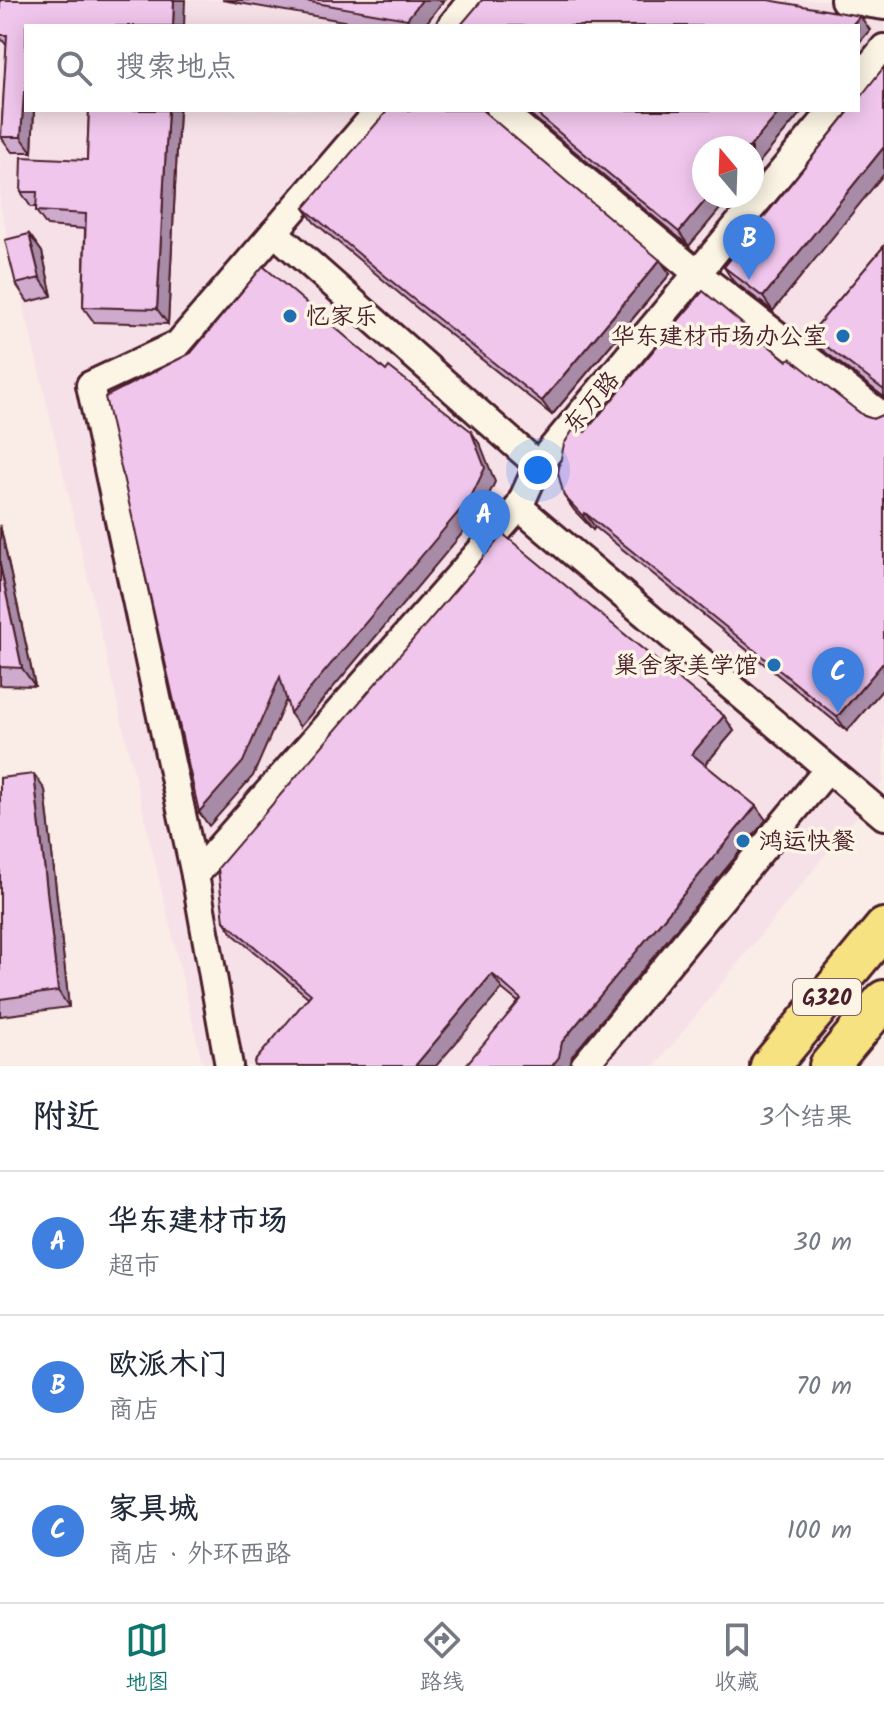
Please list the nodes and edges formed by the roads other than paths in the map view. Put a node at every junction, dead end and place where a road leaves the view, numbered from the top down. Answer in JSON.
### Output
{"nodes":[{"id":1,"x":472,"y":0,"type":"edge"},
{"id":2,"x":844,"y":0,"type":"edge"},
{"id":3,"x":884,"y":6,"type":"edge"},
{"id":4,"x":453,"y":24,"type":"edge"},
{"id":5,"x":884,"y":48,"type":"edge"},
{"id":6,"x":860,"y":78,"type":"edge"},
{"id":7,"x":377,"y":112,"type":"edge"},
{"id":8,"x":502,"y":112,"type":"edge"},
{"id":9,"x":831,"y":112,"type":"edge"},
{"id":10,"x":274,"y":232,"type":"junction"},
{"id":11,"x":698,"y":274,"type":"junction"},
{"id":12,"x":884,"y":417,"type":"edge"},
{"id":13,"x":538,"y":465,"type":"junction"},
{"id":14,"x":519,"y":507,"type":"junction"},
{"id":15,"x":828,"y":769,"type":"junction"},
{"id":16,"x":884,"y":816,"type":"edge"},
{"id":17,"x":195,"y":875,"type":"junction"},
{"id":18,"x":884,"y":928,"type":"edge"},
{"id":19,"x":884,"y":1000,"type":"edge"},
{"id":20,"x":229,"y":1066,"type":"edge"},
{"id":21,"x":584,"y":1066,"type":"edge"},
{"id":22,"x":770,"y":1066,"type":"edge"},
{"id":23,"x":829,"y":1066,"type":"edge"}],
"edges":[{"from":1,"to":4,"type":"lane"},
{"from":2,"to":3,"type":"lane"},
{"from":5,"to":6,"type":"lane"},
{"from":7,"to":10,"type":"lane"},
{"from":8,"to":11,"type":"lane"},
{"from":9,"to":11,"type":"lane","name":"东万路"},
{"from":10,"to":13,"type":"lane"},
{"from":10,"to":17,"type":"lane"},
{"from":11,"to":12,"type":"lane"},
{"from":11,"to":13,"type":"lane","name":"东万路"},
{"from":13,"to":14,"type":"lane","name":"东万路"},
{"from":14,"to":15,"type":"lane"},
{"from":14,"to":17,"type":"lane","name":"东万路"},
{"from":15,"to":16,"type":"lane"},
{"from":15,"to":21,"type":"lane"},
{"from":17,"to":20,"type":"lane"},
{"from":18,"to":22,"type":"highway","number":"G320"},
{"from":19,"to":23,"type":"highway","number":"G320"}]}
